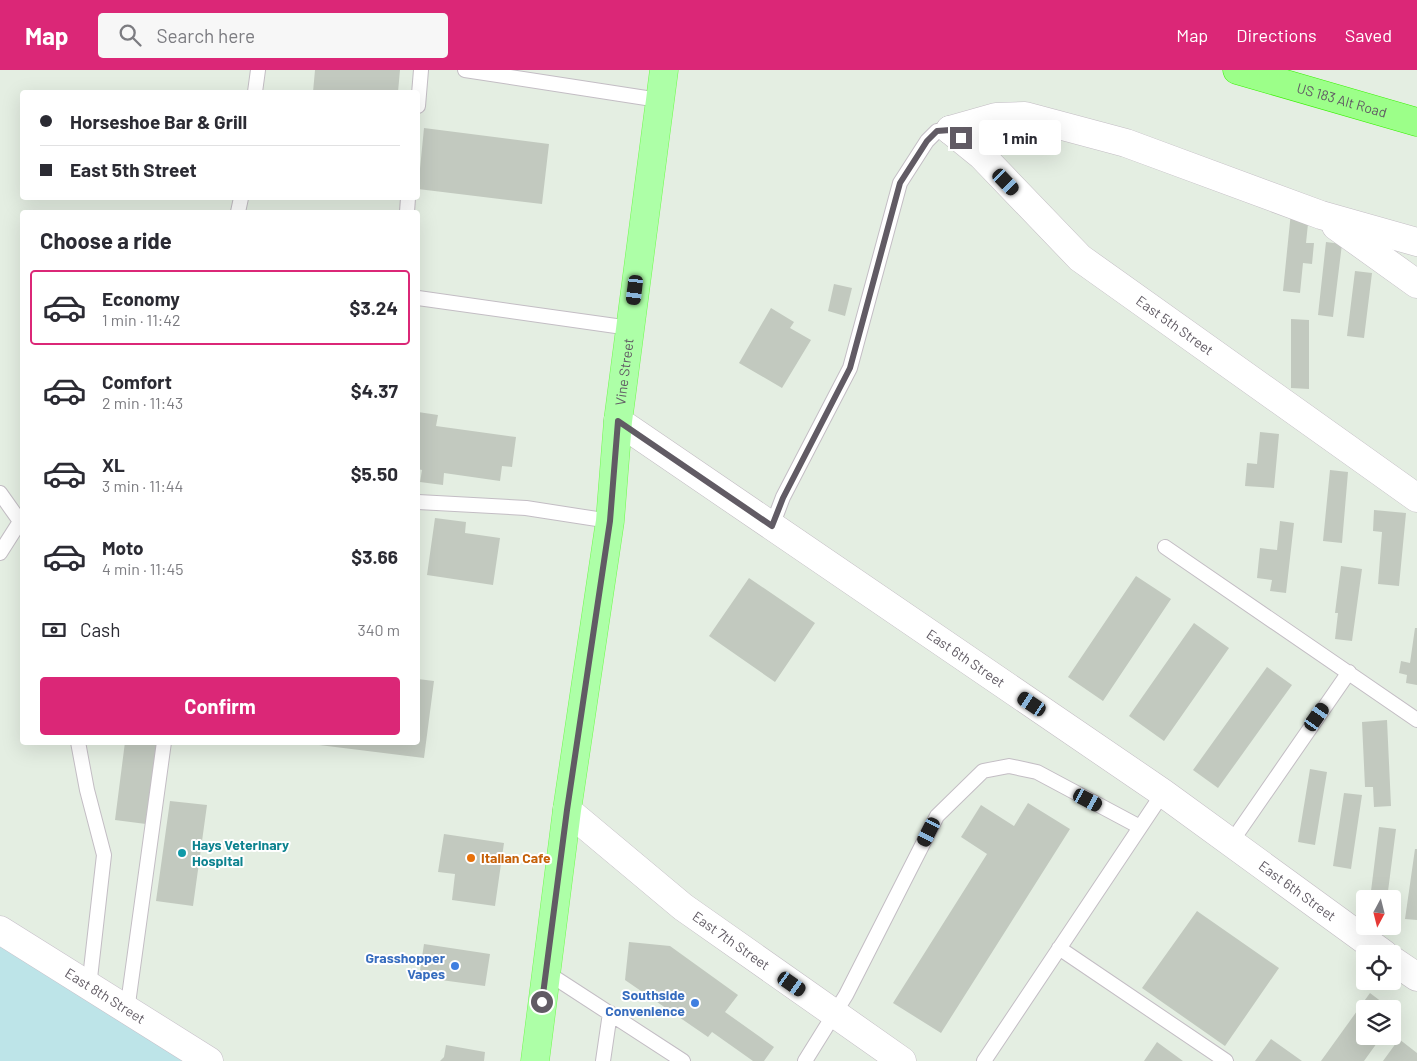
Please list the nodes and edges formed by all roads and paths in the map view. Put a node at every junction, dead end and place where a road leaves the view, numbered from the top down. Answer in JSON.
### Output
{"nodes":[{"id":1,"x":258,"y":70,"type":"edge"},
{"id":2,"x":421,"y":70,"type":"edge"},
{"id":3,"x":465,"y":70,"type":"edge"},
{"id":4,"x":664,"y":70,"type":"edge"},
{"id":5,"x":1237,"y":70,"type":"edge"},
{"id":6,"x":255,"y":90,"type":"edge"},
{"id":7,"x":419,"y":90,"type":"edge"},
{"id":8,"x":660,"y":100,"type":"junction"},
{"id":9,"x":1417,"y":122,"type":"edge"},
{"id":10,"x":950,"y":130,"type":"junction"},
{"id":11,"x":1321,"y":215,"type":"junction"},
{"id":12,"x":1417,"y":242,"type":"edge"},
{"id":13,"x":1417,"y":284,"type":"edge"},
{"id":14,"x":420,"y":298,"type":"edge"},
{"id":15,"x":630,"y":328,"type":"junction"},
{"id":16,"x":618,"y":421,"type":"junction"},
{"id":17,"x":0,"y":493,"type":"edge"},
{"id":18,"x":1417,"y":498,"type":"edge"},
{"id":19,"x":420,"y":502,"type":"edge"},
{"id":20,"x":20,"y":519,"type":"edge"},
{"id":21,"x":610,"y":521,"type":"junction"},
{"id":22,"x":20,"y":525,"type":"edge"},
{"id":23,"x":772,"y":526,"type":"junction"},
{"id":24,"x":1165,"y":547,"type":"dead end"},
{"id":25,"x":0,"y":553,"type":"edge"},
{"id":26,"x":1349,"y":672,"type":"junction"},
{"id":27,"x":1417,"y":720,"type":"edge"},
{"id":28,"x":79,"y":745,"type":"edge"},
{"id":29,"x":164,"y":745,"type":"edge"},
{"id":30,"x":1163,"y":793,"type":"junction"},
{"id":31,"x":567,"y":810,"type":"junction"},
{"id":32,"x":1140,"y":827,"type":"junction"},
{"id":33,"x":1230,"y":844,"type":"junction"},
{"id":34,"x":0,"y":930,"type":"edge"},
{"id":35,"x":1371,"y":945,"type":"edge"},
{"id":36,"x":1060,"y":948,"type":"junction"},
{"id":37,"x":1401,"y":966,"type":"edge"},
{"id":38,"x":546,"y":972,"type":"junction"},
{"id":39,"x":1417,"y":977,"type":"edge"},
{"id":40,"x":89,"y":987,"type":"junction"},
{"id":41,"x":127,"y":1011,"type":"junction"},
{"id":42,"x":610,"y":1013,"type":"junction"},
{"id":43,"x":833,"y":1013,"type":"junction"},
{"id":44,"x":209,"y":1061,"type":"edge"},
{"id":45,"x":535,"y":1061,"type":"edge"},
{"id":46,"x":603,"y":1061,"type":"edge"},
{"id":47,"x":683,"y":1061,"type":"edge"},
{"id":48,"x":805,"y":1061,"type":"edge"},
{"id":49,"x":902,"y":1061,"type":"edge"},
{"id":50,"x":984,"y":1061,"type":"edge"},
{"id":51,"x":1226,"y":1061,"type":"edge"}],
"edges":[{"from":1,"to":6,"type":"lane"},
{"from":2,"to":7,"type":"lane"},
{"from":3,"to":8,"type":"lane"},
{"from":4,"to":8,"type":"main road","name":"Vine Street"},
{"from":5,"to":9,"type":"highway","name":"US 183 Alt Road"},
{"from":8,"to":15,"type":"main road","name":"Vine Street"},
{"from":10,"to":11,"type":"street"},
{"from":10,"to":18,"type":"street","name":"East 5th Street"},
{"from":10,"to":23,"type":"lane"},
{"from":11,"to":12,"type":"street"},
{"from":11,"to":13,"type":"street"},
{"from":14,"to":15,"type":"lane"},
{"from":15,"to":16,"type":"main road","name":"Vine Street"},
{"from":16,"to":21,"type":"main road","name":"Vine Street"},
{"from":16,"to":23,"type":"street","name":"East 6th Street"},
{"from":17,"to":20,"type":"lane"},
{"from":19,"to":21,"type":"lane"},
{"from":21,"to":31,"type":"main road","name":"Vine Street"},
{"from":22,"to":25,"type":"lane"},
{"from":23,"to":30,"type":"street","name":"East 6th Street"},
{"from":24,"to":26,"type":"lane"},
{"from":26,"to":27,"type":"lane"},
{"from":26,"to":33,"type":"lane"},
{"from":28,"to":40,"type":"lane"},
{"from":29,"to":41,"type":"lane"},
{"from":30,"to":32,"type":"lane"},
{"from":30,"to":33,"type":"street","name":"East 6th Street"},
{"from":31,"to":38,"type":"main road","name":"Vine Street"},
{"from":31,"to":43,"type":"street","name":"East 7th Street"},
{"from":32,"to":36,"type":"lane"},
{"from":32,"to":43,"type":"lane"},
{"from":33,"to":35,"type":"street","name":"East 6th Street"},
{"from":34,"to":40,"type":"street","name":"East 8th Street"},
{"from":36,"to":50,"type":"lane"},
{"from":36,"to":51,"type":"lane"},
{"from":37,"to":39,"type":"street"},
{"from":38,"to":42,"type":"lane"},
{"from":38,"to":45,"type":"main road","name":"Vine Street"},
{"from":40,"to":41,"type":"street","name":"East 8th Street"},
{"from":41,"to":44,"type":"street","name":"East 8th Street"},
{"from":42,"to":46,"type":"lane"},
{"from":42,"to":47,"type":"lane"},
{"from":43,"to":48,"type":"lane"},
{"from":43,"to":49,"type":"street","name":"East 7th Street"}]}
